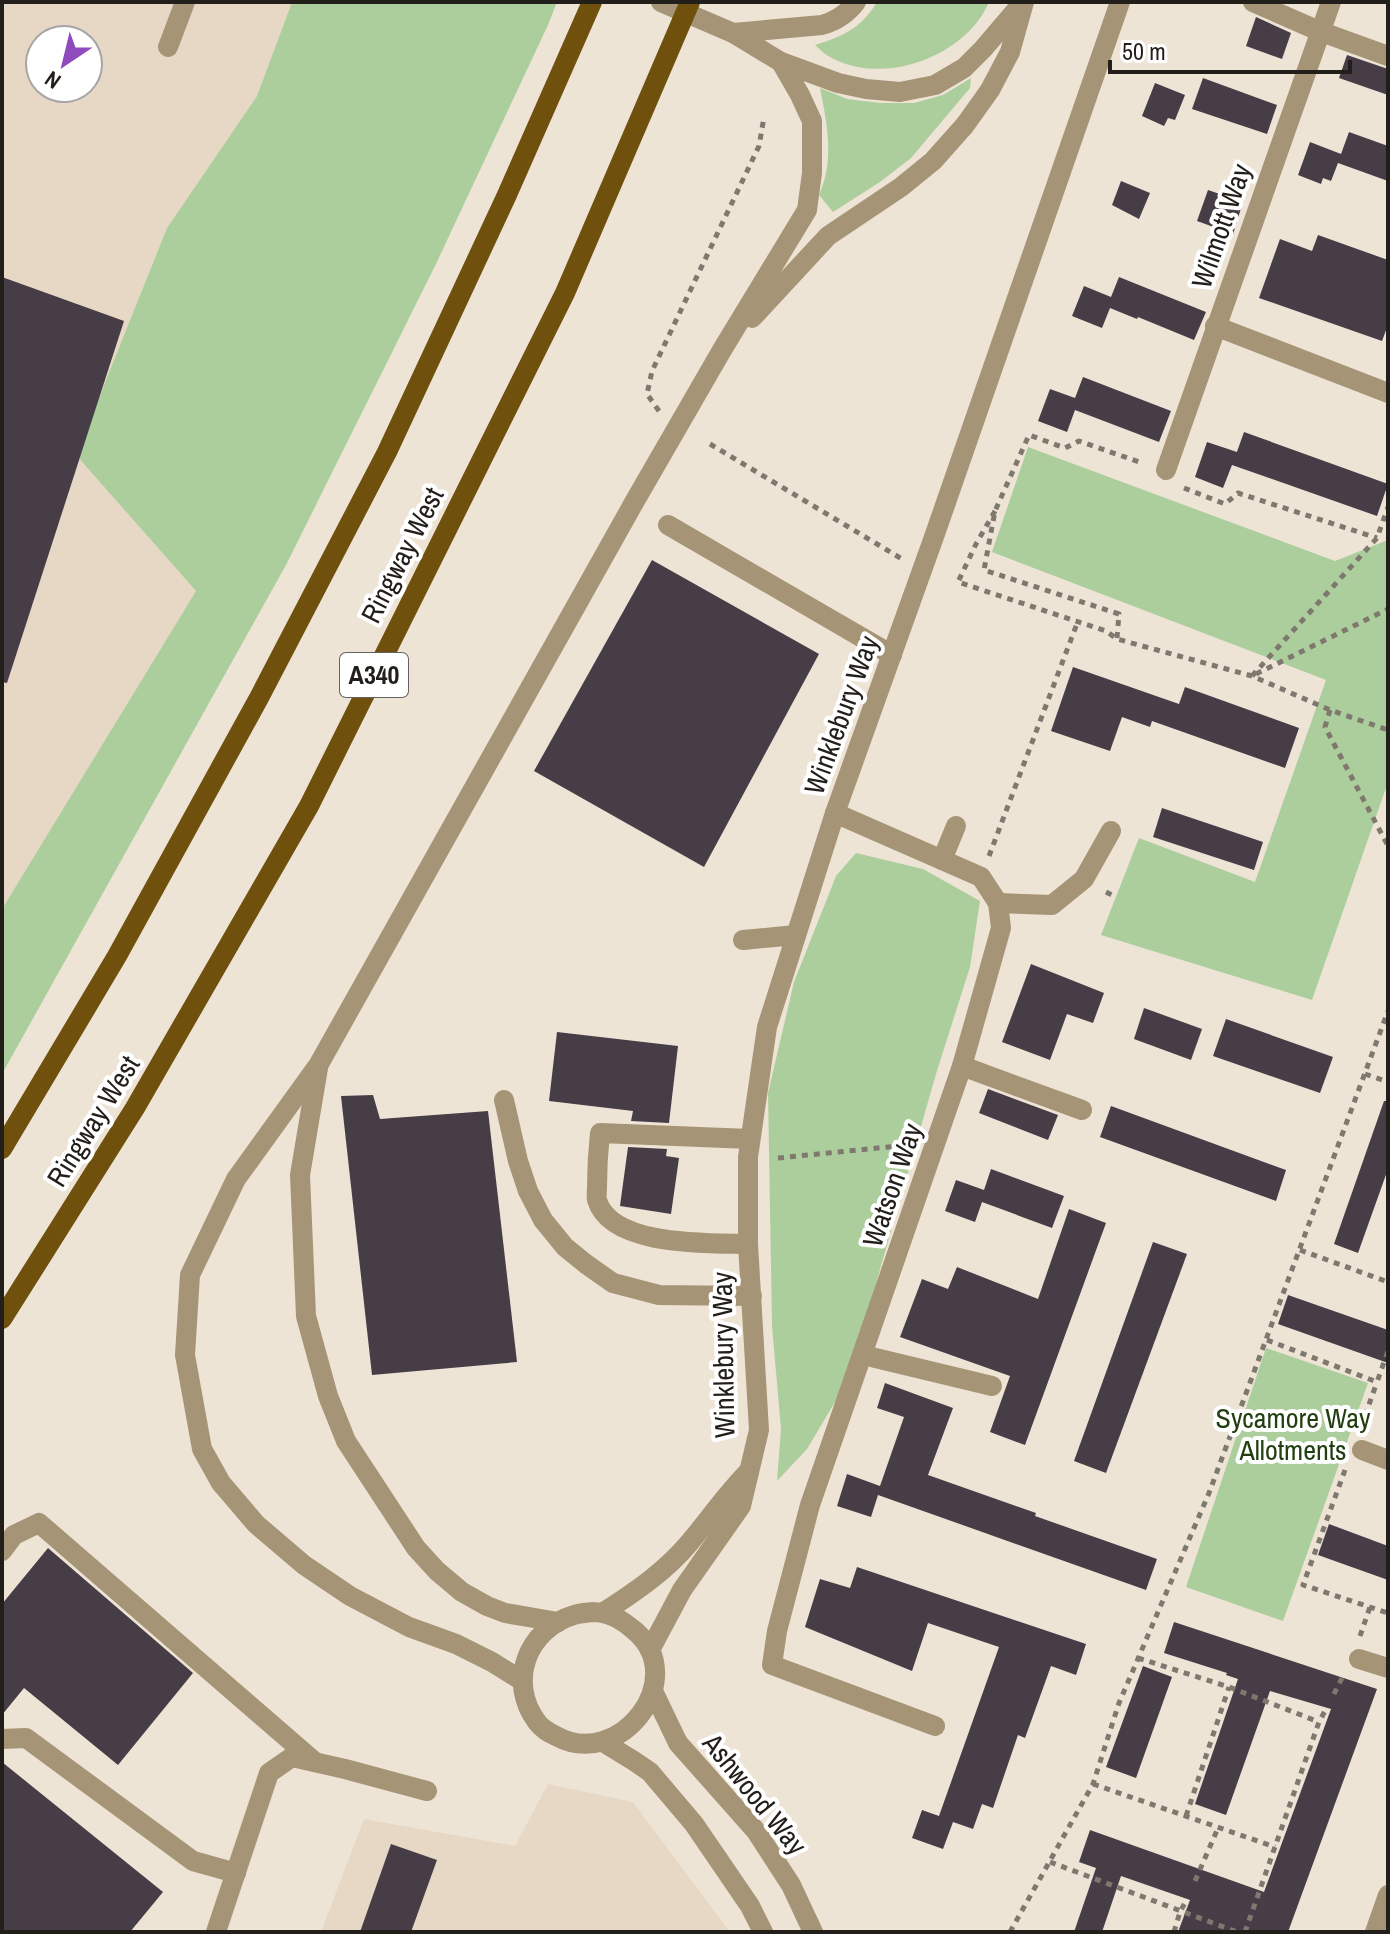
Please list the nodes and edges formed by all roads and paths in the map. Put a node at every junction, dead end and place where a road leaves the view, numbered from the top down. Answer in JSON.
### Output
{"nodes":[{"id":1,"x":185,"y":2,"type":"edge"},
{"id":2,"x":592,"y":2,"type":"edge"},
{"id":3,"x":661,"y":2,"type":"edge"},
{"id":4,"x":690,"y":2,"type":"edge"},
{"id":5,"x":856,"y":2,"type":"edge"},
{"id":6,"x":1024,"y":2,"type":"edge"},
{"id":7,"x":1120,"y":2,"type":"edge"},
{"id":8,"x":1253,"y":2,"type":"edge"},
{"id":9,"x":1331,"y":2,"type":"edge"},
{"id":10,"x":1319,"y":31,"type":"junction"},
{"id":11,"x":733,"y":33,"type":"junction"},
{"id":12,"x":168,"y":47,"type":"dead end"},
{"id":13,"x":1388,"y":56,"type":"edge"},
{"id":14,"x":781,"y":62,"type":"junction"},
{"id":15,"x":764,"y":117,"type":"dead end"},
{"id":16,"x":1215,"y":326,"type":"junction"},
{"id":17,"x":722,"y":350,"type":"junction"},
{"id":18,"x":1388,"y":393,"type":"edge"},
{"id":19,"x":663,"y":417,"type":"dead end"},
{"id":20,"x":710,"y":444,"type":"dead end"},
{"id":21,"x":1166,"y":470,"type":"joint"},
{"id":22,"x":1183,"y":487,"type":"dead end"},
{"id":23,"x":1388,"y":507,"type":"edge"},
{"id":24,"x":995,"y":511,"type":"junction"},
{"id":25,"x":668,"y":525,"type":"dead end"},
{"id":26,"x":1377,"y":538,"type":"junction"},
{"id":27,"x":903,"y":559,"type":"dead end"},
{"id":28,"x":1388,"y":609,"type":"edge"},
{"id":29,"x":1078,"y":621,"type":"junction"},
{"id":30,"x":1117,"y":639,"type":"junction"},
{"id":31,"x":892,"y":655,"type":"junction"},
{"id":32,"x":1252,"y":676,"type":"junction"},
{"id":33,"x":1330,"y":710,"type":"junction"},
{"id":34,"x":1388,"y":730,"type":"edge"},
{"id":35,"x":835,"y":813,"type":"junction"},
{"id":36,"x":956,"y":826,"type":"dead end"},
{"id":37,"x":1111,"y":831,"type":"dead end"},
{"id":38,"x":1388,"y":846,"type":"edge"},
{"id":39,"x":942,"y":860,"type":"junction"},
{"id":40,"x":981,"y":877,"type":"junction"},
{"id":41,"x":998,"y":903,"type":"junction"},
{"id":42,"x":796,"y":935,"type":"junction"},
{"id":43,"x":743,"y":940,"type":"dead end"},
{"id":44,"x":1388,"y":1011,"type":"edge"},
{"id":45,"x":319,"y":1064,"type":"junction"},
{"id":46,"x":962,"y":1066,"type":"junction"},
{"id":47,"x":1365,"y":1074,"type":"junction"},
{"id":48,"x":1388,"y":1082,"type":"edge"},
{"id":49,"x":504,"y":1100,"type":"dead end"},
{"id":50,"x":1082,"y":1110,"type":"dead end"},
{"id":51,"x":750,"y":1139,"type":"junction"},
{"id":52,"x":936,"y":1143,"type":"junction"},
{"id":53,"x":2,"y":1149,"type":"edge"},
{"id":54,"x":778,"y":1158,"type":"dead end"},
{"id":55,"x":748,"y":1244,"type":"junction"},
{"id":56,"x":1300,"y":1250,"type":"junction"},
{"id":57,"x":1388,"y":1282,"type":"edge"},
{"id":58,"x":752,"y":1296,"type":"junction"},
{"id":59,"x":2,"y":1319,"type":"edge"},
{"id":60,"x":1267,"y":1340,"type":"junction"},
{"id":61,"x":1388,"y":1351,"type":"edge"},
{"id":62,"x":863,"y":1355,"type":"junction"},
{"id":63,"x":1377,"y":1382,"type":"junction"},
{"id":64,"x":992,"y":1386,"type":"dead end"},
{"id":65,"x":1356,"y":1448,"type":"junction"},
{"id":66,"x":1388,"y":1460,"type":"edge"},
{"id":67,"x":749,"y":1471,"type":"junction"},
{"id":68,"x":2,"y":1551,"type":"edge"},
{"id":69,"x":604,"y":1612,"type":"junction"},
{"id":70,"x":1388,"y":1613,"type":"edge"},
{"id":71,"x":558,"y":1622,"type":"junction"},
{"id":72,"x":650,"y":1650,"type":"junction"},
{"id":73,"x":1138,"y":1658,"type":"junction"},
{"id":74,"x":1359,"y":1659,"type":"dead end"},
{"id":75,"x":1388,"y":1668,"type":"edge"},
{"id":76,"x":521,"y":1680,"type":"junction"},
{"id":77,"x":1229,"y":1687,"type":"junction"},
{"id":78,"x":653,"y":1691,"type":"junction"},
{"id":79,"x":1326,"y":1709,"type":"dead end"},
{"id":80,"x":1319,"y":1722,"type":"junction"},
{"id":81,"x":935,"y":1726,"type":"dead end"},
{"id":82,"x":2,"y":1739,"type":"edge"},
{"id":83,"x":603,"y":1742,"type":"junction"},
{"id":84,"x":315,"y":1762,"type":"junction"},
{"id":85,"x":1093,"y":1784,"type":"junction"},
{"id":86,"x":427,"y":1791,"type":"dead end"},
{"id":87,"x":1186,"y":1816,"type":"junction"},
{"id":88,"x":1218,"y":1828,"type":"junction"},
{"id":89,"x":1275,"y":1847,"type":"junction"},
{"id":90,"x":1050,"y":1862,"type":"junction"},
{"id":91,"x":236,"y":1873,"type":"junction"},
{"id":92,"x":1195,"y":1881,"type":"dead end"},
{"id":93,"x":1388,"y":1895,"type":"edge"},
{"id":94,"x":1187,"y":1899,"type":"dead end"},
{"id":95,"x":1180,"y":1912,"type":"junction"},
{"id":96,"x":216,"y":1932,"type":"edge"},
{"id":97,"x":763,"y":1932,"type":"edge"},
{"id":98,"x":813,"y":1932,"type":"edge"},
{"id":99,"x":1010,"y":1932,"type":"edge"},
{"id":100,"x":1174,"y":1932,"type":"edge"},
{"id":101,"x":1237,"y":1932,"type":"edge"},
{"id":102,"x":1245,"y":1932,"type":"edge"},
{"id":103,"x":1375,"y":1932,"type":"edge"}],
"edges":[{"from":1,"to":12,"type":"street"},
{"from":2,"to":53,"type":"main road"},
{"from":3,"to":11,"type":"street"},
{"from":4,"to":59,"type":"main road","name":"Ringway West","number":"A340"},
{"from":5,"to":11,"type":"street"},
{"from":6,"to":14,"type":"street"},
{"from":6,"to":17,"type":"street"},
{"from":7,"to":31,"type":"street","name":"Winklebury Way"},
{"from":8,"to":10,"type":"street"},
{"from":9,"to":10,"type":"street","name":"Wilmott Way"},
{"from":10,"to":13,"type":"street"},
{"from":10,"to":16,"type":"street","name":"Wilmott Way"},
{"from":11,"to":14,"type":"street"},
{"from":14,"to":17,"type":"street"},
{"from":15,"to":19,"type":"path"},
{"from":16,"to":18,"type":"street"},
{"from":16,"to":21,"type":"street","name":"Wilmott Way"},
{"from":17,"to":45,"type":"street"},
{"from":20,"to":27,"type":"path"},
{"from":21,"to":24,"type":"path"},
{"from":22,"to":26,"type":"path"},
{"from":23,"to":26,"type":"path"},
{"from":24,"to":29,"type":"path"},
{"from":24,"to":30,"type":"path"},
{"from":25,"to":31,"type":"street"},
{"from":26,"to":32,"type":"path"},
{"from":28,"to":32,"type":"path"},
{"from":29,"to":30,"type":"path"},
{"from":29,"to":40,"type":"path"},
{"from":30,"to":32,"type":"path"},
{"from":31,"to":35,"type":"street","name":"Winklebury Way"},
{"from":32,"to":33,"type":"path"},
{"from":33,"to":34,"type":"path"},
{"from":33,"to":38,"type":"path"},
{"from":35,"to":39,"type":"street"},
{"from":35,"to":42,"type":"street","name":"Winklebury Way"},
{"from":36,"to":39,"type":"street"},
{"from":37,"to":41,"type":"street"},
{"from":39,"to":40,"type":"street"},
{"from":40,"to":41,"type":"street"},
{"from":41,"to":46,"type":"street","name":"Watson Way"},
{"from":42,"to":43,"type":"street"},
{"from":42,"to":51,"type":"street","name":"Winklebury Way"},
{"from":44,"to":47,"type":"path"},
{"from":45,"to":71,"type":"street"},
{"from":45,"to":76,"type":"street"},
{"from":46,"to":50,"type":"street"},
{"from":46,"to":52,"type":"street","name":"Watson Way"},
{"from":47,"to":48,"type":"path"},
{"from":47,"to":56,"type":"path"},
{"from":49,"to":58,"type":"street"},
{"from":51,"to":55,"type":"street","name":"Winklebury Way"},
{"from":51,"to":55,"type":"street"},
{"from":52,"to":54,"type":"path"},
{"from":52,"to":62,"type":"street","name":"Watson Way"},
{"from":55,"to":58,"type":"street","name":"Winklebury Way"},
{"from":56,"to":57,"type":"path"},
{"from":56,"to":60,"type":"path"},
{"from":58,"to":67,"type":"street","name":"Winklebury Way"},
{"from":60,"to":63,"type":"path"},
{"from":60,"to":73,"type":"path"},
{"from":61,"to":63,"type":"path"},
{"from":62,"to":64,"type":"street"},
{"from":62,"to":81,"type":"street","name":"Watson Way"},
{"from":63,"to":65,"type":"path"},
{"from":65,"to":66,"type":"street"},
{"from":65,"to":70,"type":"path"},
{"from":67,"to":69,"type":"street","name":"Winklebury Way"},
{"from":67,"to":72,"type":"street","name":"Winklebury Way"},
{"from":68,"to":84,"type":"street"},
{"from":69,"to":71,"type":"street"},
{"from":69,"to":72,"type":"street"},
{"from":71,"to":76,"type":"street"},
{"from":72,"to":78,"type":"street"},
{"from":73,"to":77,"type":"path"},
{"from":73,"to":85,"type":"path"},
{"from":74,"to":75,"type":"street"},
{"from":76,"to":83,"type":"street"},
{"from":77,"to":80,"type":"path"},
{"from":77,"to":87,"type":"path"},
{"from":78,"to":83,"type":"street"},
{"from":78,"to":98,"type":"street","name":"Ashwood Way"},
{"from":79,"to":80,"type":"path"},
{"from":80,"to":89,"type":"path"},
{"from":82,"to":91,"type":"street"},
{"from":83,"to":97,"type":"street"},
{"from":84,"to":86,"type":"street"},
{"from":84,"to":91,"type":"street"},
{"from":85,"to":87,"type":"path"},
{"from":85,"to":90,"type":"path"},
{"from":87,"to":88,"type":"path"},
{"from":88,"to":89,"type":"path"},
{"from":88,"to":92,"type":"path"},
{"from":89,"to":102,"type":"path"},
{"from":90,"to":95,"type":"path"},
{"from":90,"to":99,"type":"path"},
{"from":91,"to":96,"type":"street"},
{"from":93,"to":103,"type":"street"},
{"from":94,"to":95,"type":"path"},
{"from":95,"to":100,"type":"path"},
{"from":95,"to":101,"type":"path"}]}
